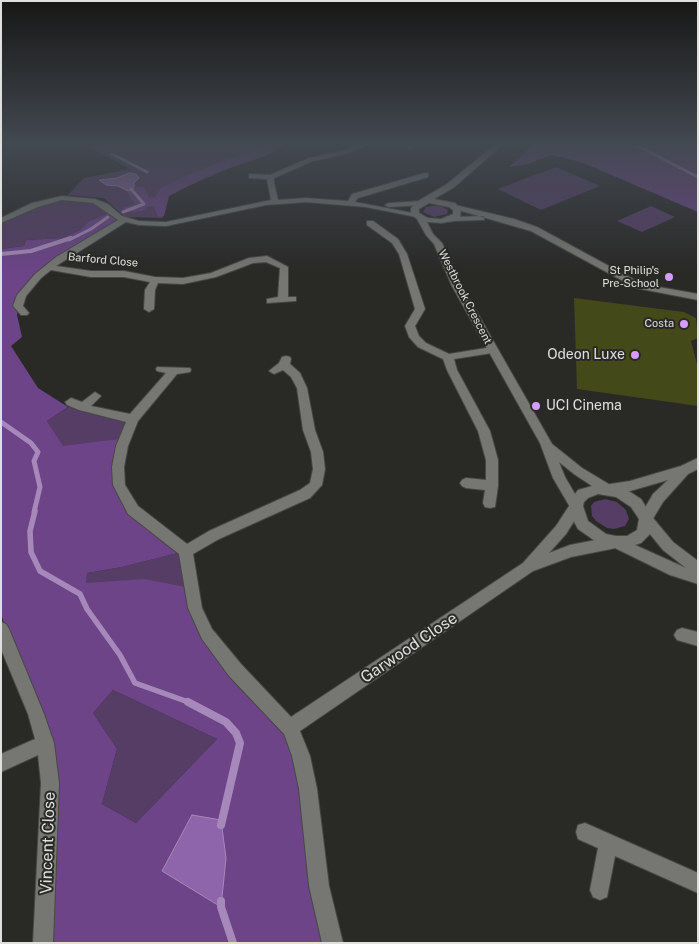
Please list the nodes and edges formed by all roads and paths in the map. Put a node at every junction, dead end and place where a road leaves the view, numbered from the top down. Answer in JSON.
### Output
{"nodes":[{"id":1,"x":273,"y":187,"type":"edge"},
{"id":2,"x":385,"y":187,"type":"edge"},
{"id":3,"x":448,"y":187,"type":"edge"},
{"id":4,"x":450,"y":187,"type":"edge"},
{"id":5,"x":275,"y":202,"type":"junction"},
{"id":6,"x":351,"y":203,"type":"junction"},
{"id":7,"x":422,"y":203,"type":"junction"},
{"id":8,"x":366,"y":205,"type":"junction"},
{"id":9,"x":453,"y":206,"type":"junction"},
{"id":10,"x":6,"y":210,"type":"dead end"},
{"id":11,"x":16,"y":212,"type":"junction"},
{"id":12,"x":419,"y":217,"type":"junction"},
{"id":13,"x":504,"y":219,"type":"junction"},
{"id":14,"x":1,"y":220,"type":"edge"},
{"id":15,"x":124,"y":220,"type":"junction"},
{"id":16,"x":450,"y":220,"type":"junction"},
{"id":17,"x":366,"y":222,"type":"dead end"},
{"id":18,"x":438,"y":243,"type":"junction"},
{"id":19,"x":49,"y":267,"type":"junction"},
{"id":20,"x":155,"y":280,"type":"junction"},
{"id":21,"x":698,"y":297,"type":"edge"},
{"id":22,"x":270,"y":301,"type":"dead end"},
{"id":23,"x":149,"y":309,"type":"dead end"},
{"id":24,"x":34,"y":310,"type":"dead end"},
{"id":25,"x":492,"y":350,"type":"junction"},
{"id":26,"x":448,"y":357,"type":"junction"},
{"id":27,"x":281,"y":365,"type":"dead end"},
{"id":28,"x":173,"y":370,"type":"dead end"},
{"id":29,"x":95,"y":396,"type":"dead end"},
{"id":30,"x":72,"y":402,"type":"dead end"},
{"id":31,"x":83,"y":407,"type":"junction"},
{"id":32,"x":133,"y":419,"type":"junction"},
{"id":33,"x":546,"y":443,"type":"junction"},
{"id":34,"x":698,"y":463,"type":"edge"},
{"id":35,"x":685,"y":470,"type":"junction"},
{"id":36,"x":466,"y":483,"type":"dead end"},
{"id":37,"x":492,"y":486,"type":"junction"},
{"id":38,"x":608,"y":489,"type":"junction"},
{"id":39,"x":490,"y":503,"type":"dead end"},
{"id":40,"x":576,"y":507,"type":"junction"},
{"id":41,"x":646,"y":519,"type":"junction"},
{"id":42,"x":617,"y":542,"type":"junction"},
{"id":43,"x":186,"y":551,"type":"junction"},
{"id":44,"x":528,"y":567,"type":"junction"},
{"id":45,"x":698,"y":569,"type":"edge"},
{"id":46,"x":698,"y":578,"type":"edge"},
{"id":47,"x":1,"y":629,"type":"edge"},
{"id":48,"x":682,"y":635,"type":"dead end"},
{"id":49,"x":698,"y":639,"type":"edge"},
{"id":50,"x":290,"y":728,"type":"junction"},
{"id":51,"x":45,"y":743,"type":"junction"},
{"id":52,"x":1,"y":763,"type":"edge"},
{"id":53,"x":585,"y":832,"type":"dead end"},
{"id":54,"x":608,"y":843,"type":"junction"},
{"id":55,"x":698,"y":884,"type":"edge"},
{"id":56,"x":600,"y":890,"type":"dead end"},
{"id":57,"x":43,"y":943,"type":"edge"},
{"id":58,"x":333,"y":943,"type":"edge"}],
"edges":[{"from":1,"to":5,"type":"street"},
{"from":2,"to":6,"type":"street"},
{"from":3,"to":7,"type":"street"},
{"from":4,"to":9,"type":"street"},
{"from":5,"to":6,"type":"street"},
{"from":5,"to":15,"type":"street"},
{"from":6,"to":8,"type":"street"},
{"from":7,"to":8,"type":"street"},
{"from":7,"to":9,"type":"street"},
{"from":7,"to":12,"type":"street"},
{"from":8,"to":12,"type":"street"},
{"from":9,"to":13,"type":"street"},
{"from":9,"to":16,"type":"street","name":"Westbrook Crescent"},
{"from":10,"to":11,"type":"street"},
{"from":11,"to":14,"type":"street"},
{"from":11,"to":15,"type":"street"},
{"from":12,"to":16,"type":"street"},
{"from":12,"to":18,"type":"street","name":"Westbrook Crescent"},
{"from":13,"to":16,"type":"street"},
{"from":13,"to":21,"type":"street"},
{"from":15,"to":19,"type":"street","name":"Barford Close"},
{"from":16,"to":18,"type":"street","name":"Westbrook Crescent"},
{"from":17,"to":26,"type":"street"},
{"from":18,"to":25,"type":"street","name":"Westbrook Crescent"},
{"from":19,"to":20,"type":"street","name":"Barford Close"},
{"from":19,"to":24,"type":"street","name":"Barford Close"},
{"from":20,"to":22,"type":"street","name":"Barford Close"},
{"from":20,"to":23,"type":"street","name":"Barford Close"},
{"from":25,"to":26,"type":"street","name":"Westbrook Crescent"},
{"from":25,"to":33,"type":"street","name":"Westbrook Crescent"},
{"from":26,"to":37,"type":"street"},
{"from":27,"to":43,"type":"street"},
{"from":28,"to":32,"type":"street"},
{"from":29,"to":31,"type":"street"},
{"from":30,"to":31,"type":"street"},
{"from":31,"to":32,"type":"street"},
{"from":32,"to":43,"type":"street"},
{"from":33,"to":38,"type":"street","name":"Westbrook Crescent"},
{"from":33,"to":40,"type":"street","name":"Westbrook Crescent"},
{"from":34,"to":35,"type":"street"},
{"from":35,"to":38,"type":"street"},
{"from":35,"to":41,"type":"street"},
{"from":36,"to":37,"type":"street"},
{"from":37,"to":39,"type":"street"},
{"from":38,"to":40,"type":"street"},
{"from":38,"to":41,"type":"street"},
{"from":40,"to":42,"type":"street"},
{"from":40,"to":44,"type":"street","name":"Garwood Close"},
{"from":41,"to":42,"type":"street"},
{"from":41,"to":45,"type":"street"},
{"from":42,"to":44,"type":"street","name":"Garwood Close"},
{"from":42,"to":46,"type":"street"},
{"from":43,"to":50,"type":"street"},
{"from":44,"to":50,"type":"street","name":"Garwood Close"},
{"from":47,"to":51,"type":"street","name":"Vincent Close"},
{"from":48,"to":49,"type":"street"},
{"from":50,"to":58,"type":"street"},
{"from":51,"to":52,"type":"street"},
{"from":51,"to":57,"type":"street","name":"Vincent Close"},
{"from":53,"to":54,"type":"street"},
{"from":54,"to":55,"type":"street"},
{"from":54,"to":56,"type":"street"}]}
